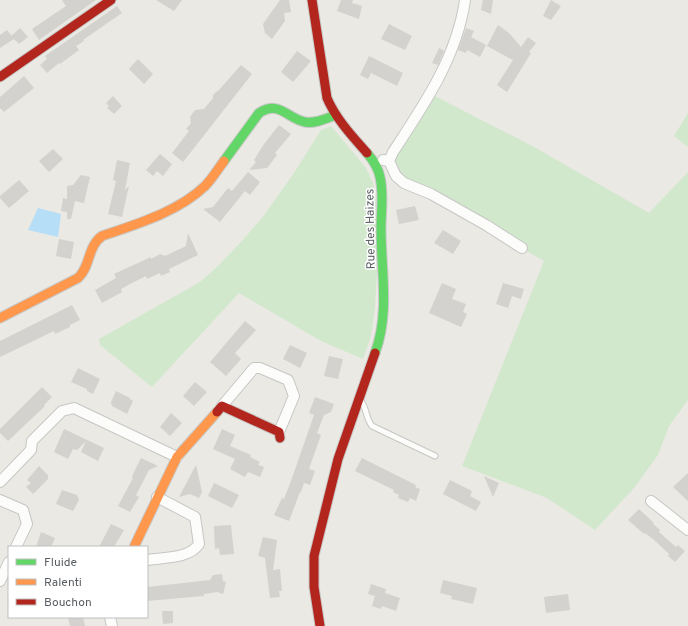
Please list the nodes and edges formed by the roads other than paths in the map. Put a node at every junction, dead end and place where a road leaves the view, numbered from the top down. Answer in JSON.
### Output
{"nodes":[{"id":1,"x":111,"y":0,"type":"edge"},
{"id":2,"x":312,"y":0,"type":"edge"},
{"id":3,"x":465,"y":0,"type":"edge"},
{"id":4,"x":0,"y":77,"type":"edge"},
{"id":5,"x":336,"y":115,"type":"junction"},
{"id":6,"x":389,"y":161,"type":"junction"},
{"id":7,"x":375,"y":163,"type":"junction"},
{"id":8,"x":522,"y":248,"type":"dead end"},
{"id":9,"x":0,"y":318,"type":"edge"},
{"id":10,"x":359,"y":399,"type":"junction"},
{"id":11,"x":222,"y":406,"type":"junction"},
{"id":12,"x":280,"y":435,"type":"joint"},
{"id":13,"x":435,"y":456,"type":"dead end"},
{"id":14,"x":177,"y":457,"type":"junction"},
{"id":15,"x":0,"y":482,"type":"edge"},
{"id":16,"x":157,"y":497,"type":"junction"},
{"id":17,"x":0,"y":500,"type":"edge"},
{"id":18,"x":651,"y":502,"type":"dead end"},
{"id":19,"x":688,"y":530,"type":"edge"},
{"id":20,"x":16,"y":546,"type":"edge"},
{"id":21,"x":134,"y":546,"type":"edge"},
{"id":22,"x":148,"y":560,"type":"edge"},
{"id":23,"x":8,"y":564,"type":"edge"},
{"id":24,"x":0,"y":581,"type":"edge"},
{"id":25,"x":320,"y":626,"type":"edge"}],
"edges":[{"from":1,"to":4,"type":"street"},
{"from":2,"to":5,"type":"street","name":"Rue des Haizes"},
{"from":3,"to":6,"type":"street"},
{"from":5,"to":7,"type":"street","name":"Rue des Haizes"},
{"from":5,"to":9,"type":"street"},
{"from":6,"to":7,"type":"street"},
{"from":6,"to":8,"type":"street"},
{"from":7,"to":10,"type":"street","name":"Rue des Haizes"},
{"from":10,"to":13,"type":"lane"},
{"from":10,"to":25,"type":"street","name":"Rue des Haizes"},
{"from":11,"to":12,"type":"street"},
{"from":11,"to":12,"type":"street"},
{"from":11,"to":14,"type":"street"},
{"from":14,"to":15,"type":"street"},
{"from":14,"to":16,"type":"street"},
{"from":16,"to":21,"type":"street"},
{"from":16,"to":22,"type":"street"},
{"from":17,"to":20,"type":"street"},
{"from":18,"to":19,"type":"street"},
{"from":23,"to":24,"type":"street"}]}
